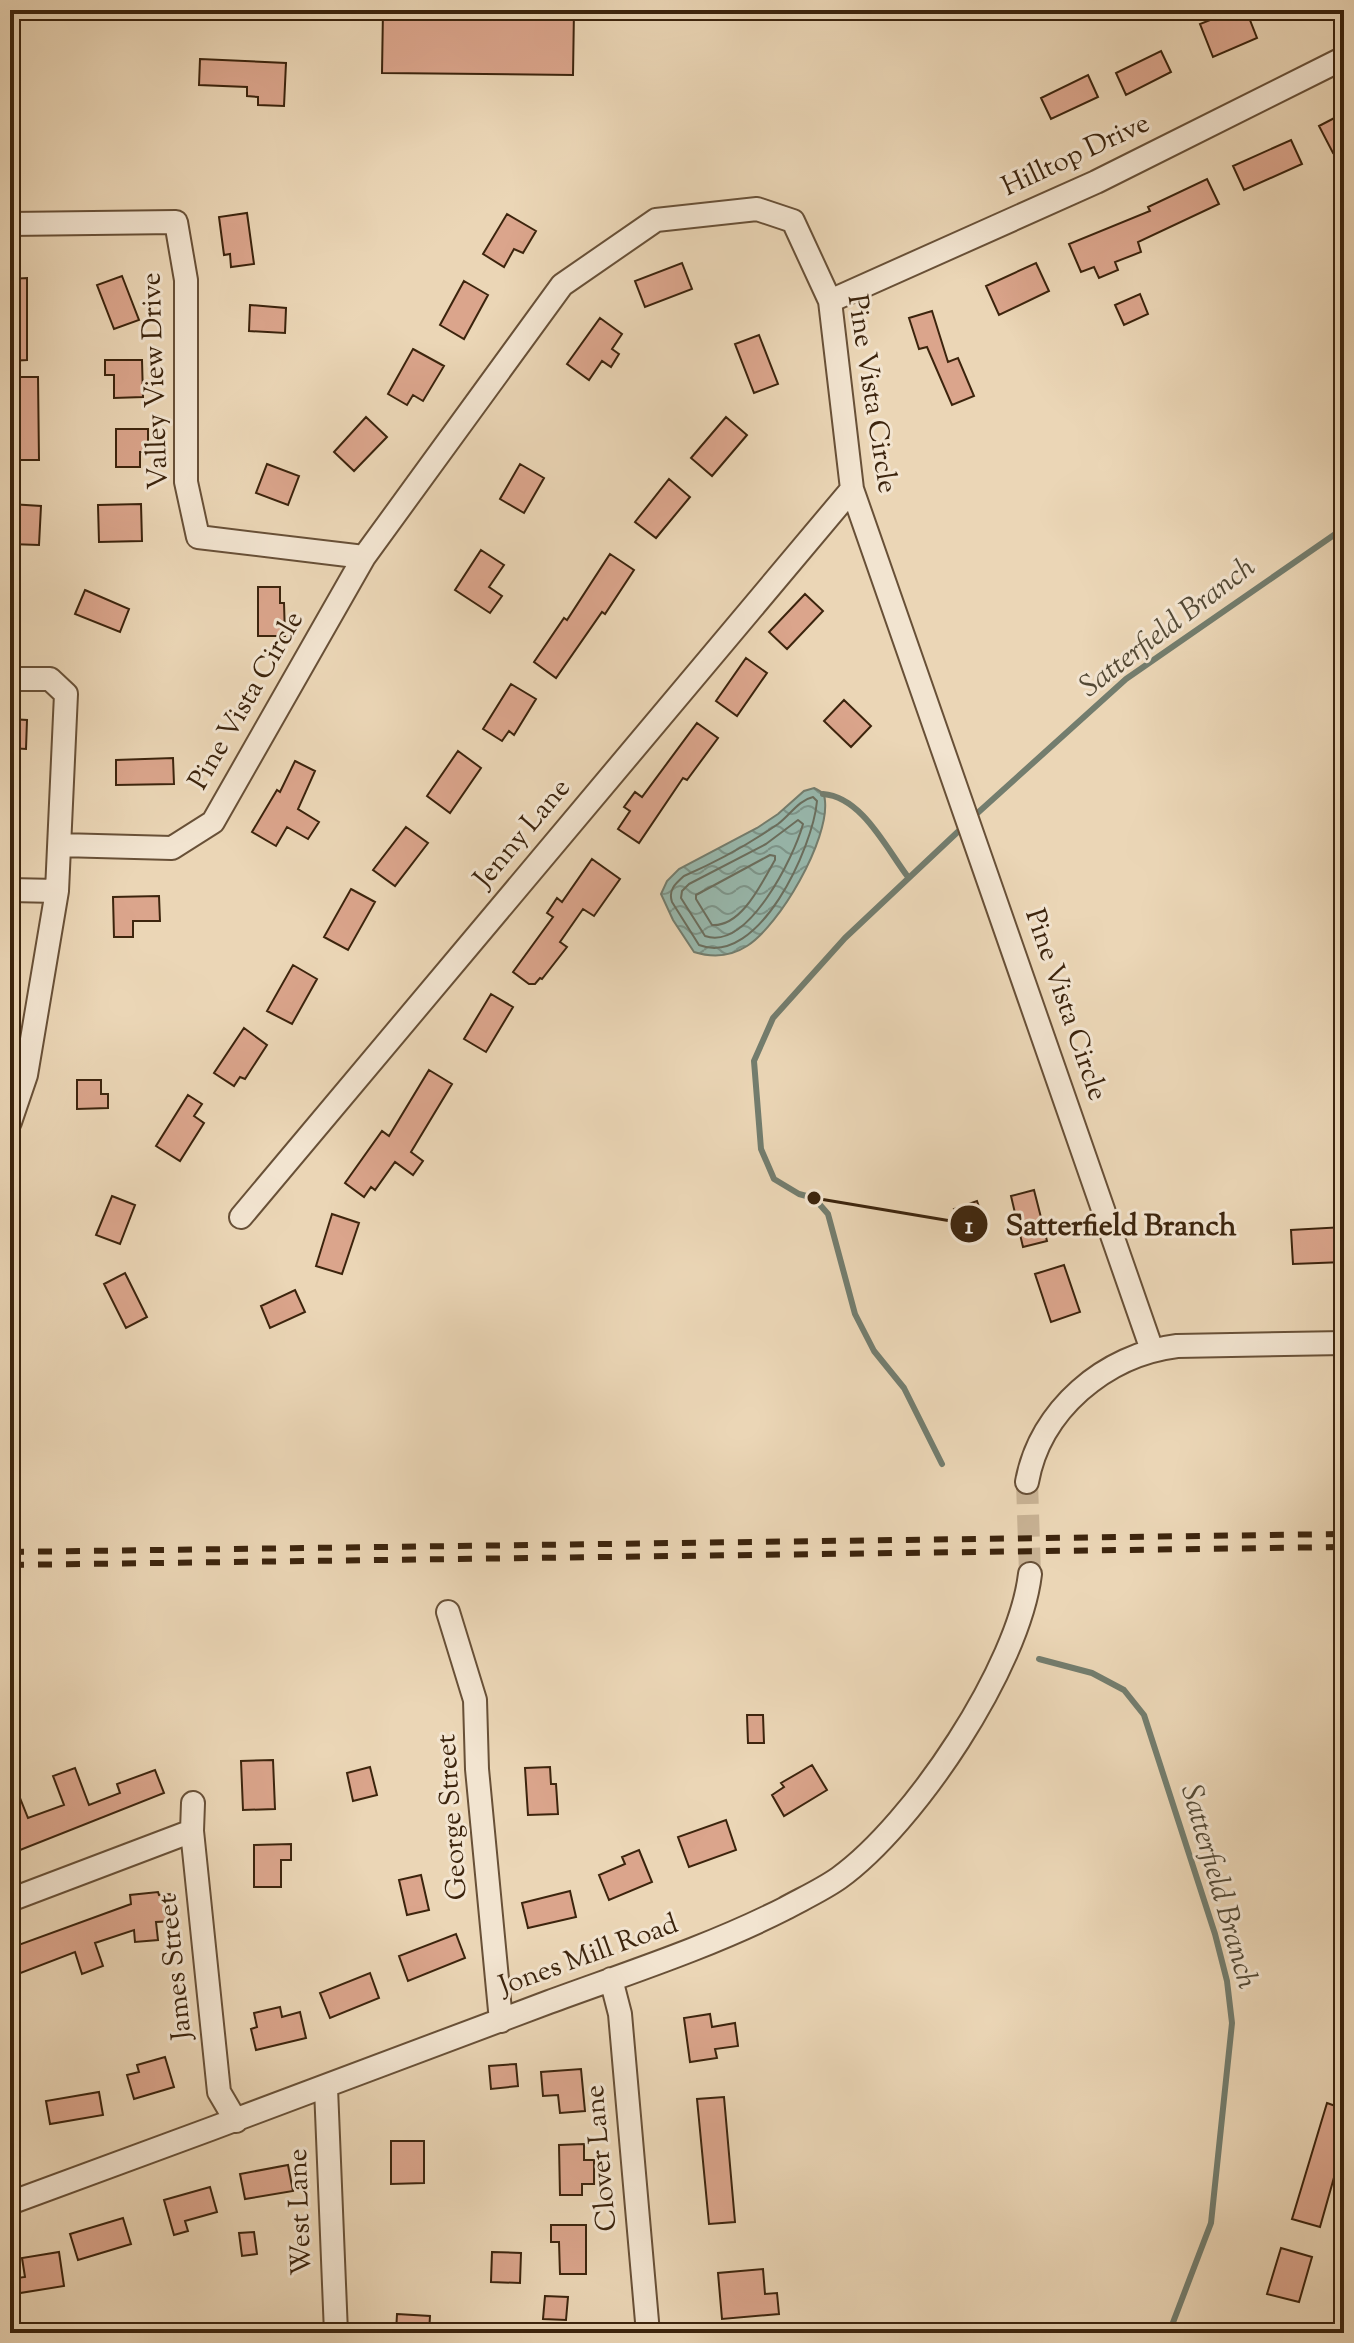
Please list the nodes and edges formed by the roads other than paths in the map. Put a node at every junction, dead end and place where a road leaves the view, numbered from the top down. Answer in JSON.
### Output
{"nodes":[{"id":1,"x":1344,"y":58,"type":"edge"},
{"id":2,"x":10,"y":224,"type":"edge"},
{"id":3,"x":830,"y":301,"type":"junction"},
{"id":4,"x":852,"y":489,"type":"junction"},
{"id":5,"x":364,"y":557,"type":"junction"},
{"id":6,"x":10,"y":679,"type":"edge"},
{"id":7,"x":60,"y":845,"type":"junction"},
{"id":8,"x":10,"y":890,"type":"edge"},
{"id":9,"x":57,"y":891,"type":"junction"},
{"id":10,"x":18,"y":1075,"type":"edge"},
{"id":11,"x":10,"y":1122,"type":"edge"},
{"id":12,"x":241,"y":1217,"type":"dead end"},
{"id":13,"x":1344,"y":1343,"type":"edge"},
{"id":14,"x":1152,"y":1350,"type":"junction"},
{"id":15,"x":1027,"y":1482,"type":"tunnel mouth"},
{"id":16,"x":1030,"y":1574,"type":"tunnel mouth"},
{"id":17,"x":448,"y":1612,"type":"dead end"},
{"id":18,"x":193,"y":1803,"type":"dead end"},
{"id":19,"x":192,"y":1831,"type":"junction"},
{"id":20,"x":10,"y":1900,"type":"edge"},
{"id":21,"x":611,"y":1979,"type":"junction"},
{"id":22,"x":501,"y":2021,"type":"junction"},
{"id":23,"x":326,"y":2088,"type":"junction"},
{"id":24,"x":236,"y":2121,"type":"junction"},
{"id":25,"x":10,"y":2203,"type":"edge"},
{"id":26,"x":336,"y":2333,"type":"edge"},
{"id":27,"x":648,"y":2333,"type":"edge"}],
"edges":[{"from":1,"to":3,"type":"street","name":"Hilltop Drive"},
{"from":2,"to":5,"type":"street","name":"Valley View Drive"},
{"from":3,"to":4,"type":"street","name":"Pine Vista Circle"},
{"from":3,"to":5,"type":"street","name":"Pine Vista Circle"},
{"from":4,"to":12,"type":"street","name":"Jenny Lane"},
{"from":4,"to":14,"type":"street","name":"Pine Vista Circle"},
{"from":5,"to":7,"type":"street","name":"Pine Vista Circle"},
{"from":6,"to":7,"type":"street"},
{"from":7,"to":9,"type":"street"},
{"from":8,"to":9,"type":"street"},
{"from":9,"to":10,"type":"street"},
{"from":10,"to":11,"type":"street"},
{"from":13,"to":14,"type":"street"},
{"from":14,"to":15,"type":"street"},
{"from":16,"to":21,"type":"street","name":"Jones Mill Road"},
{"from":17,"to":22,"type":"street","name":"George Street"},
{"from":18,"to":19,"type":"street","name":"James Street"},
{"from":19,"to":20,"type":"street"},
{"from":19,"to":24,"type":"street","name":"James Street"},
{"from":21,"to":22,"type":"street","name":"Jones Mill Road"},
{"from":21,"to":27,"type":"street","name":"Clover Lane"},
{"from":22,"to":23,"type":"street","name":"Jones Mill Road"},
{"from":23,"to":24,"type":"street","name":"Jones Mill Road"},
{"from":23,"to":26,"type":"street","name":"West Lane"},
{"from":24,"to":25,"type":"street","name":"Jones Mill Road"}]}
